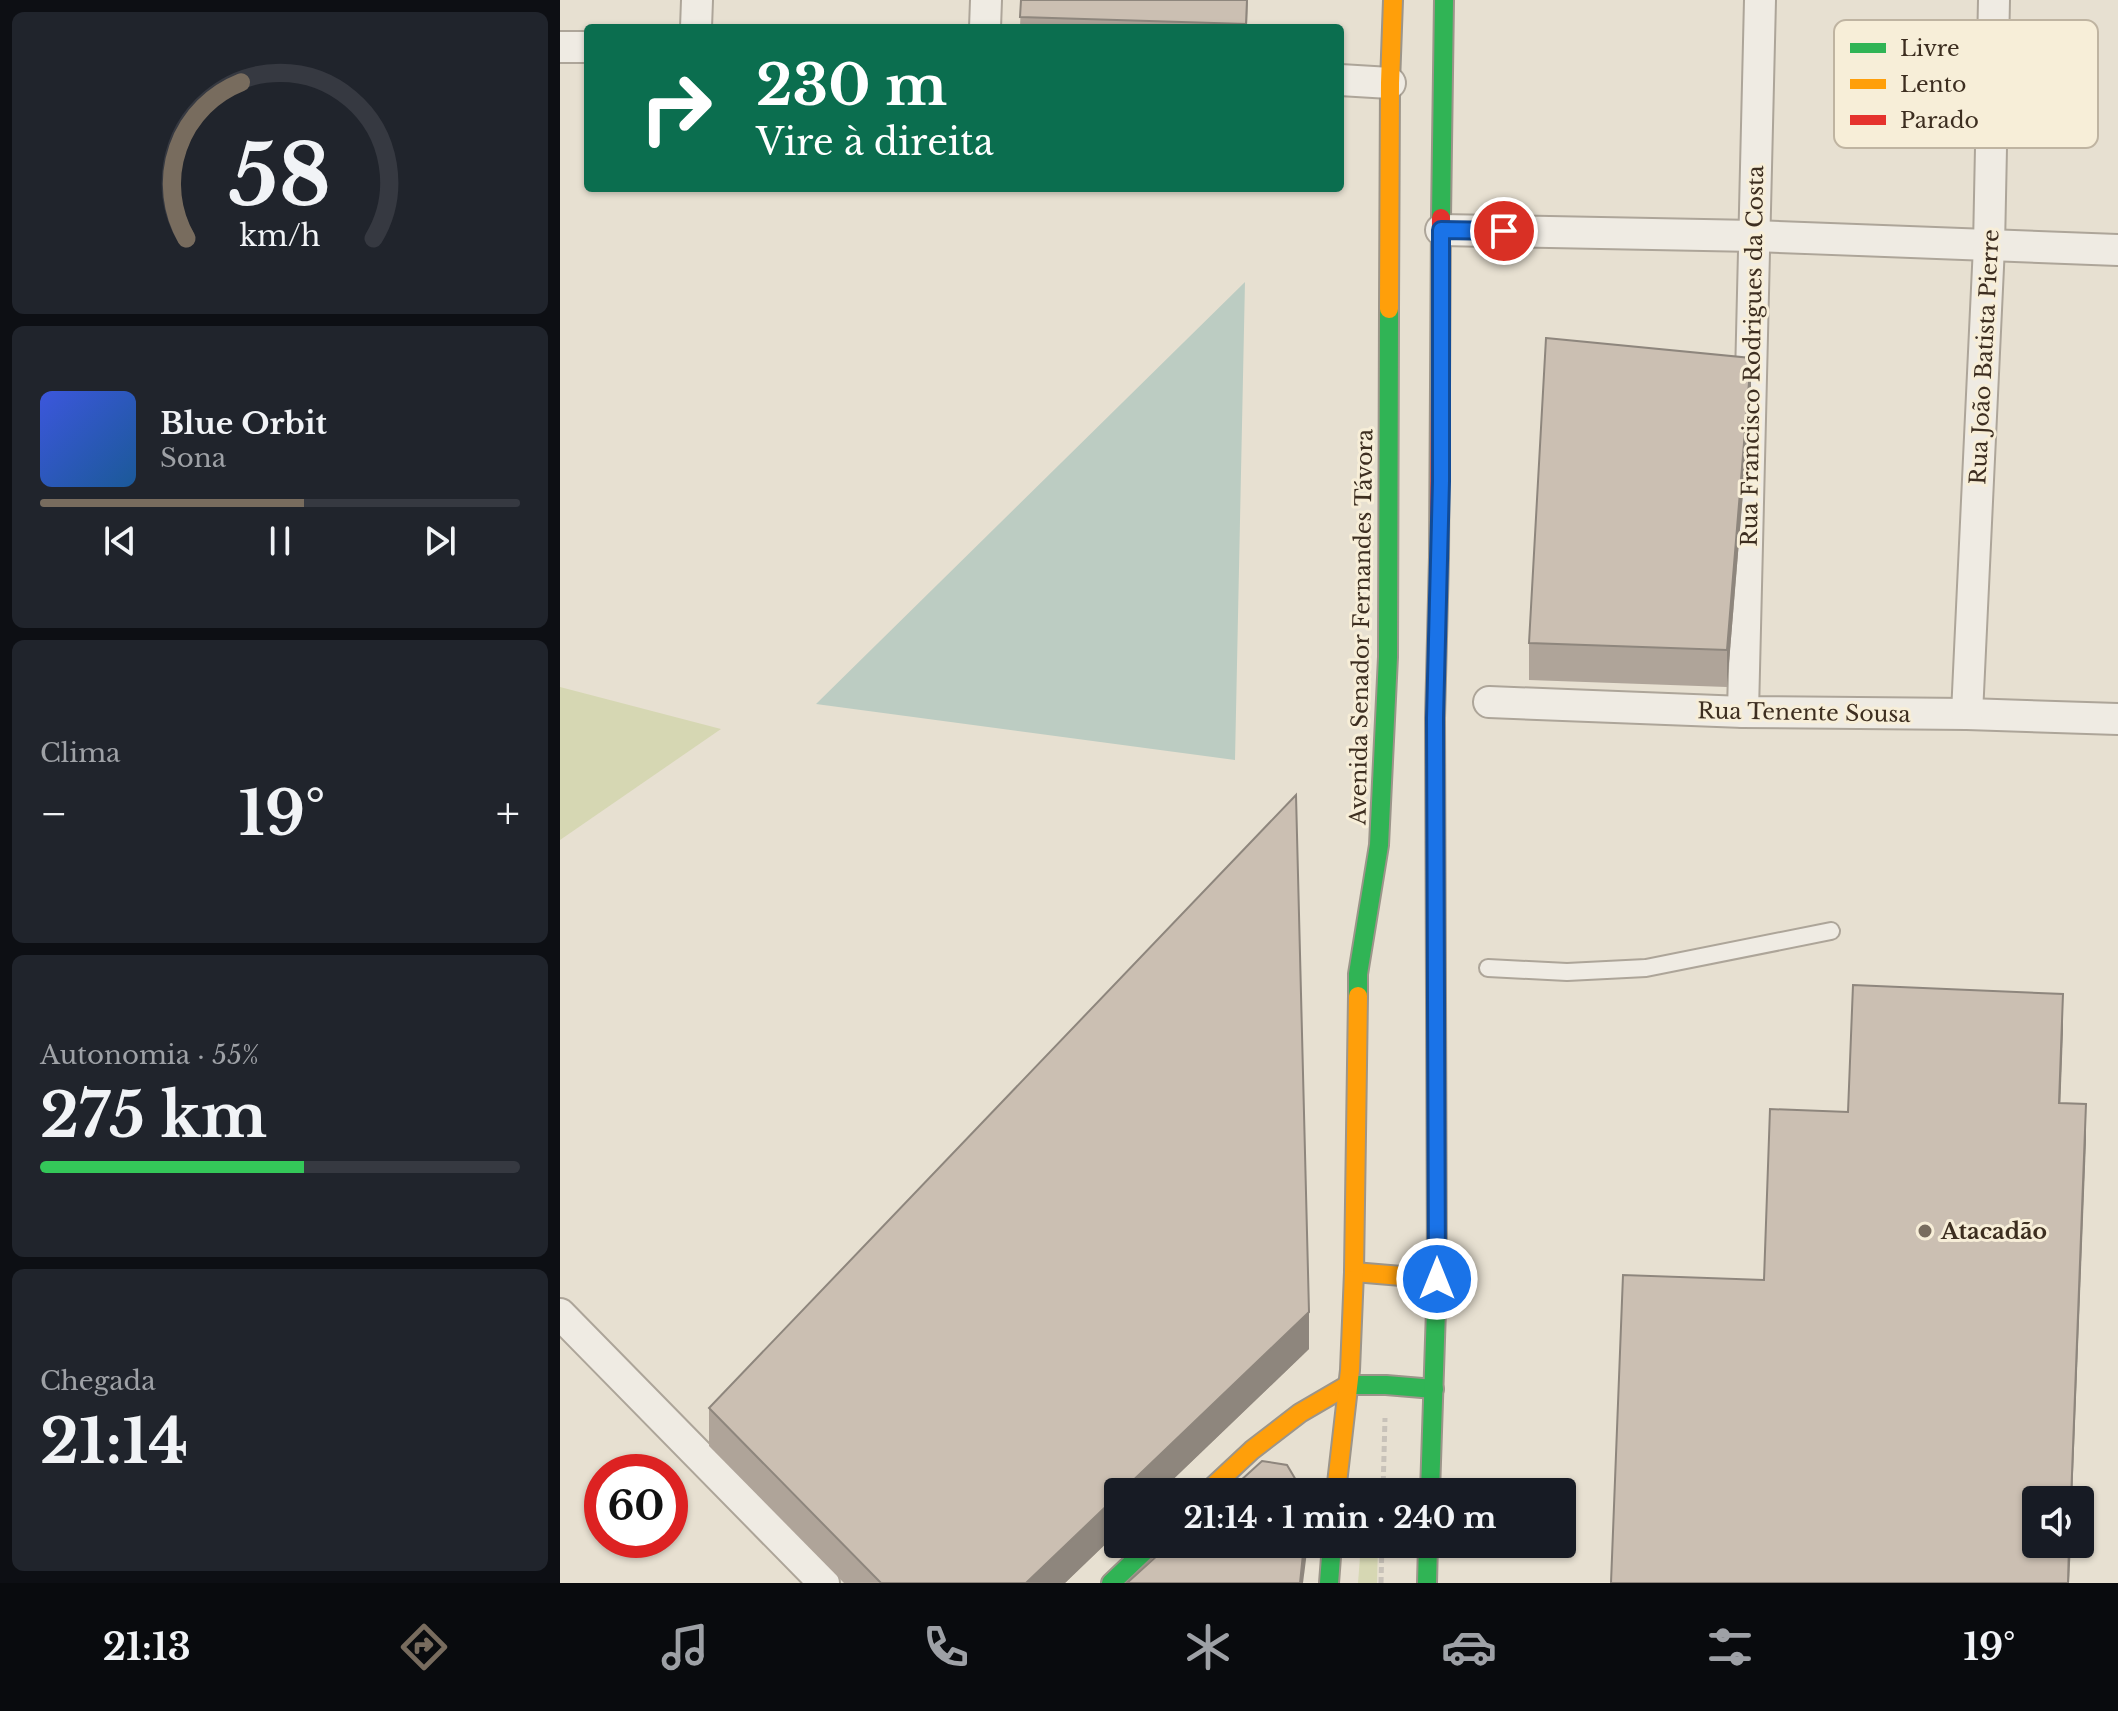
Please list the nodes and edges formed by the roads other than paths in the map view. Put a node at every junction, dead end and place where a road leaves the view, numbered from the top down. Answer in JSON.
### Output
{"nodes":[{"id":1,"x":697,"y":0,"type":"edge"},
{"id":2,"x":986,"y":0,"type":"edge"},
{"id":3,"x":1393,"y":0,"type":"edge"},
{"id":4,"x":1444,"y":0,"type":"edge"},
{"id":5,"x":1760,"y":0,"type":"edge"},
{"id":6,"x":1994,"y":0,"type":"edge"},
{"id":7,"x":1994,"y":20,"type":"edge"},
{"id":8,"x":696,"y":24,"type":"edge"},
{"id":9,"x":985,"y":24,"type":"edge"},
{"id":10,"x":560,"y":47,"type":"edge"},
{"id":11,"x":584,"y":47,"type":"edge"},
{"id":12,"x":1344,"y":80,"type":"edge"},
{"id":13,"x":1390,"y":83,"type":"junction"},
{"id":14,"x":1991,"y":148,"type":"edge"},
{"id":15,"x":1441,"y":230,"type":"junction"},
{"id":16,"x":1755,"y":236,"type":"junction"},
{"id":17,"x":1989,"y":246,"type":"junction"},
{"id":18,"x":2118,"y":250,"type":"edge"},
{"id":19,"x":1489,"y":702,"type":"dead end"},
{"id":20,"x":1743,"y":712,"type":"junction"},
{"id":21,"x":1967,"y":714,"type":"junction"},
{"id":22,"x":2118,"y":719,"type":"edge"},
{"id":23,"x":1831,"y":931,"type":"dead end"},
{"id":24,"x":1488,"y":968,"type":"dead end"},
{"id":25,"x":1354,"y":1272,"type":"junction"},
{"id":26,"x":1437,"y":1279,"type":"junction"},
{"id":27,"x":560,"y":1314,"type":"edge"},
{"id":28,"x":1348,"y":1385,"type":"junction"},
{"id":29,"x":1434,"y":1389,"type":"junction"},
{"id":30,"x":1222,"y":1478,"type":"edge"},
{"id":31,"x":1338,"y":1478,"type":"edge"},
{"id":32,"x":1431,"y":1478,"type":"edge"},
{"id":33,"x":1137,"y":1558,"type":"edge"},
{"id":34,"x":1331,"y":1558,"type":"edge"},
{"id":35,"x":1428,"y":1558,"type":"edge"},
{"id":36,"x":824,"y":1583,"type":"edge"},
{"id":37,"x":1111,"y":1583,"type":"edge"},
{"id":38,"x":1329,"y":1583,"type":"edge"},
{"id":39,"x":1427,"y":1583,"type":"edge"}],
"edges":[{"from":1,"to":8,"type":"street"},
{"from":2,"to":9,"type":"street"},
{"from":3,"to":13,"type":"main road","name":"Avenida Senador Fernandes Távora"},
{"from":4,"to":15,"type":"main road"},
{"from":5,"to":16,"type":"street","name":"Rua Francisco Rodrigues da Costa"},
{"from":6,"to":7,"type":"street","name":"Rua João Batista Pierre"},
{"from":10,"to":11,"type":"street"},
{"from":12,"to":13,"type":"street"},
{"from":13,"to":25,"type":"main road","name":"Avenida Senador Fernandes Távora"},
{"from":14,"to":17,"type":"street","name":"Rua João Batista Pierre"},
{"from":15,"to":16,"type":"street"},
{"from":15,"to":26,"type":"main road"},
{"from":16,"to":17,"type":"street"},
{"from":16,"to":20,"type":"street","name":"Rua Francisco Rodrigues da Costa"},
{"from":17,"to":18,"type":"street"},
{"from":17,"to":21,"type":"street","name":"Rua João Batista Pierre"},
{"from":19,"to":20,"type":"street","name":"Rua Tenente Sousa"},
{"from":20,"to":21,"type":"street","name":"Rua Tenente Sousa"},
{"from":21,"to":22,"type":"street","name":"Rua Tenente Sousa"},
{"from":23,"to":24,"type":"lane"},
{"from":25,"to":26,"type":"main road"},
{"from":25,"to":28,"type":"main road","name":"Avenida Senador Fernandes Távora"},
{"from":26,"to":29,"type":"main road"},
{"from":27,"to":36,"type":"street"},
{"from":28,"to":29,"type":"main road"},
{"from":28,"to":30,"type":"main road"},
{"from":28,"to":31,"type":"main road","name":"Avenida Senador Fernandes Távora"},
{"from":29,"to":32,"type":"main road"},
{"from":33,"to":37,"type":"main road"},
{"from":34,"to":38,"type":"main road"},
{"from":35,"to":39,"type":"main road"}]}
